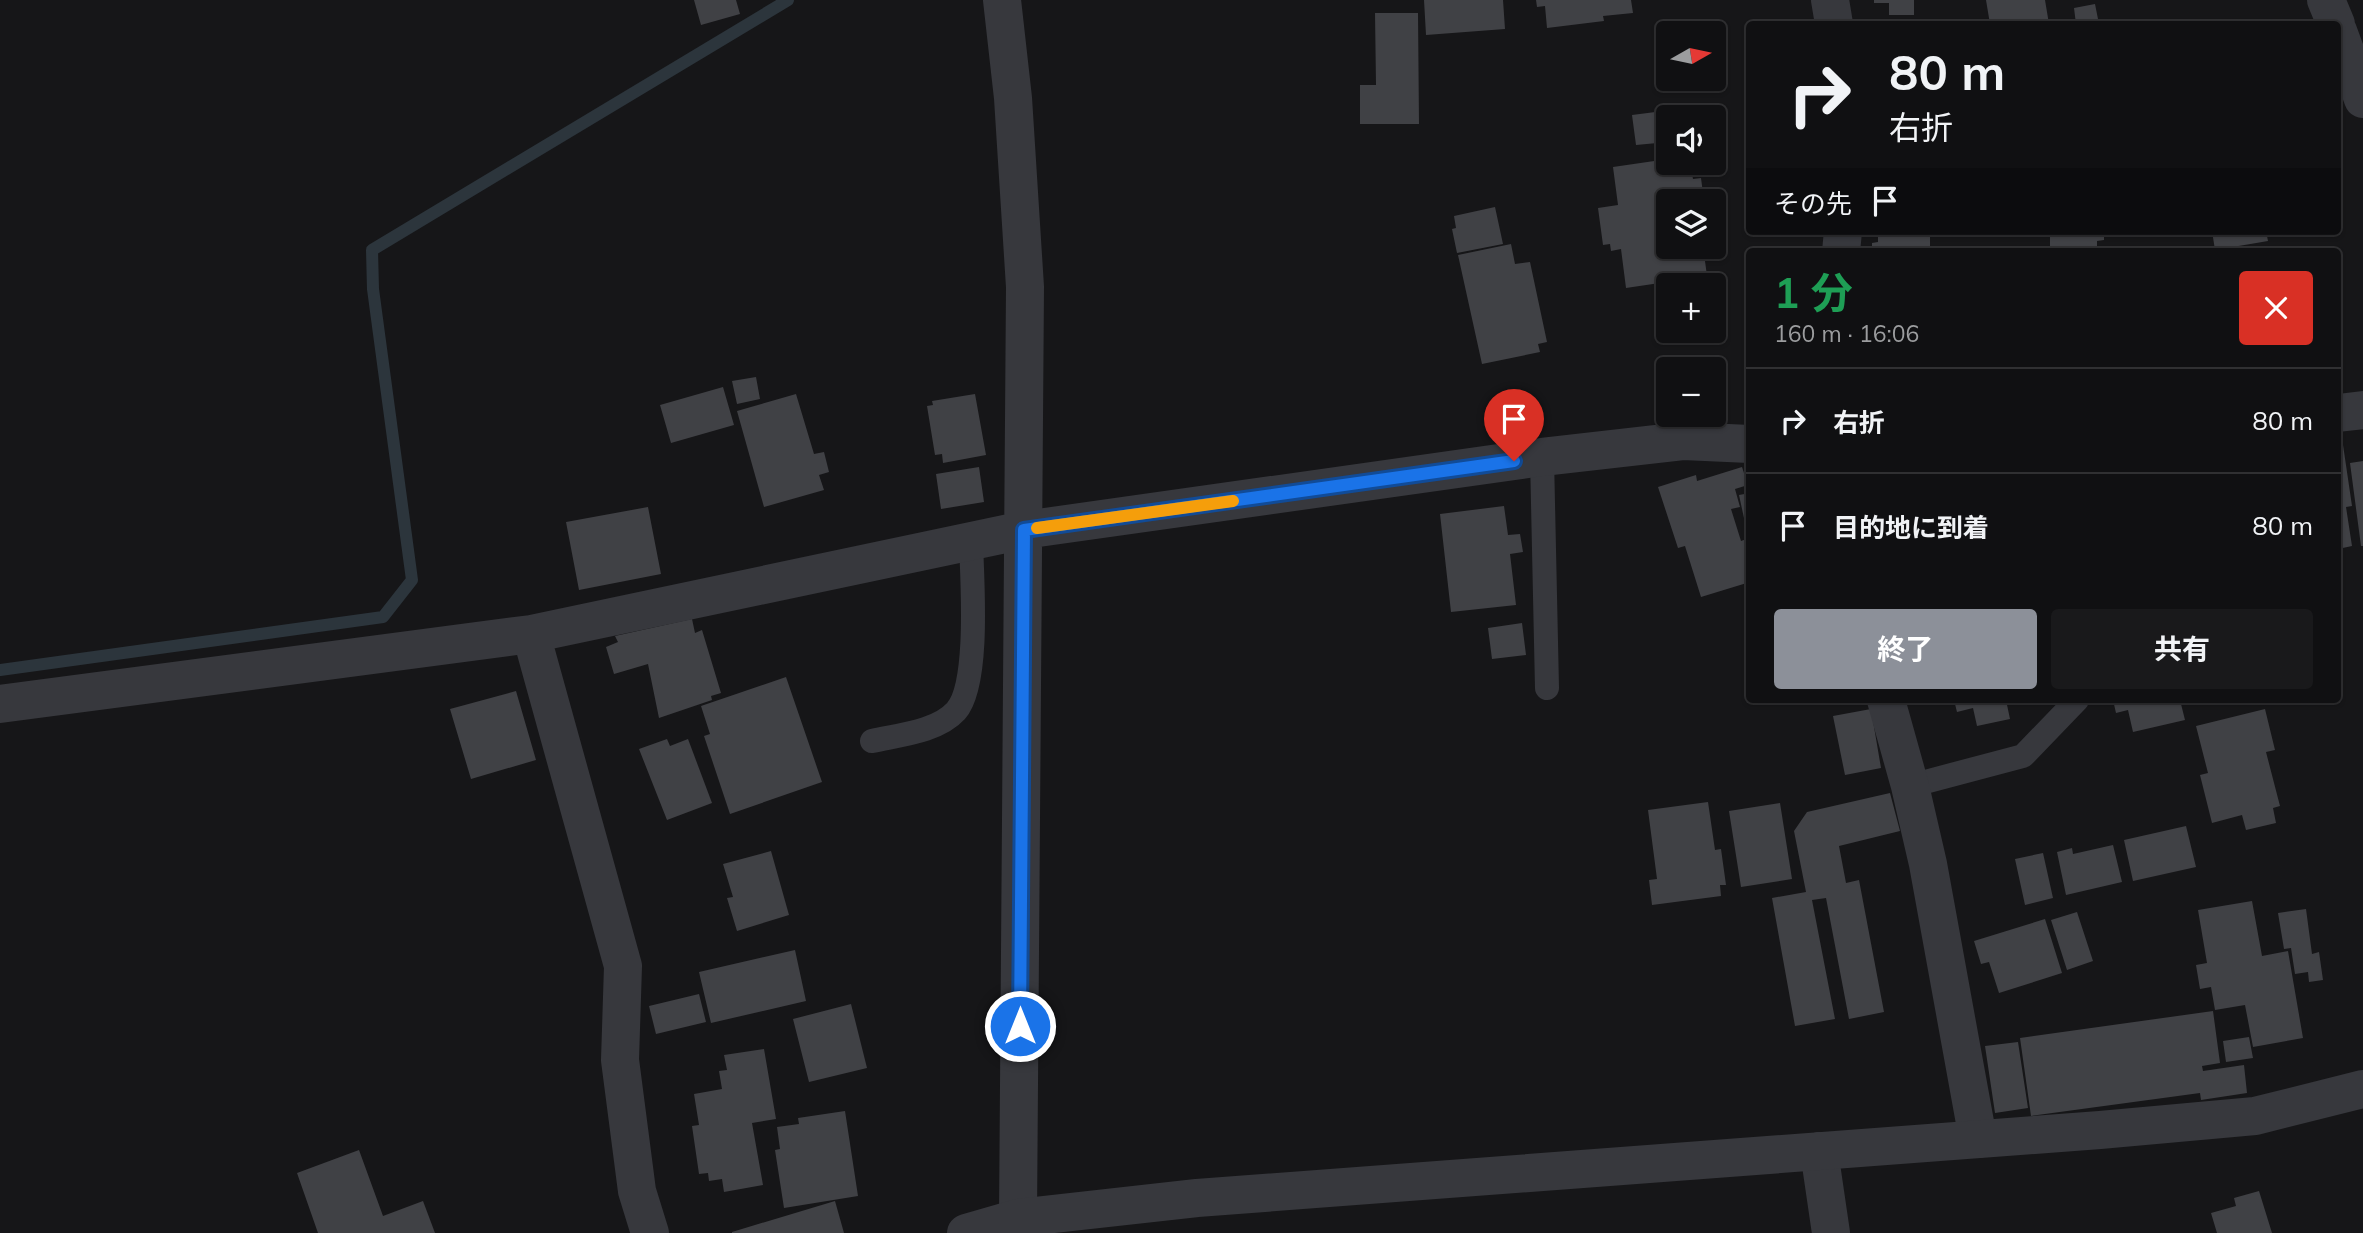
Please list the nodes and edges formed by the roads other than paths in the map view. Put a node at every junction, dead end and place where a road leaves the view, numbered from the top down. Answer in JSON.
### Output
{"nodes":[{"id":1,"x":1002,"y":0,"type":"edge"},
{"id":2,"x":1830,"y":0,"type":"edge"},
{"id":3,"x":2326,"y":0,"type":"edge"},
{"id":4,"x":1834,"y":21,"type":"edge"},
{"id":5,"x":2335,"y":21,"type":"edge"},
{"id":6,"x":2341,"y":39,"type":"edge"},
{"id":7,"x":2363,"y":99,"type":"edge"},
{"id":8,"x":2363,"y":410,"type":"edge"},
{"id":9,"x":2341,"y":413,"type":"edge"},
{"id":10,"x":1746,"y":444,"type":"edge"},
{"id":11,"x":1542,"y":457,"type":"junction"},
{"id":12,"x":1024,"y":530,"type":"junction"},
{"id":13,"x":971,"y":541,"type":"junction"},
{"id":14,"x":531,"y":634,"type":"junction"},
{"id":15,"x":1547,"y":688,"type":"dead end"},
{"id":16,"x":1887,"y":703,"type":"edge"},
{"id":17,"x":2074,"y":703,"type":"edge"},
{"id":18,"x":0,"y":704,"type":"edge"},
{"id":19,"x":872,"y":741,"type":"dead end"},
{"id":20,"x":1910,"y":786,"type":"junction"},
{"id":21,"x":2363,"y":1089,"type":"edge"},
{"id":22,"x":1978,"y":1139,"type":"junction"},
{"id":23,"x":1819,"y":1151,"type":"junction"},
{"id":24,"x":1019,"y":1226,"type":"edge"},
{"id":25,"x":650,"y":1233,"type":"edge"},
{"id":26,"x":966,"y":1233,"type":"edge"},
{"id":27,"x":1832,"y":1233,"type":"edge"}],
"edges":[{"from":1,"to":12,"type":"street"},
{"from":2,"to":4,"type":"street"},
{"from":3,"to":5,"type":"street"},
{"from":6,"to":7,"type":"street"},
{"from":8,"to":9,"type":"street"},
{"from":10,"to":11,"type":"street"},
{"from":11,"to":12,"type":"street"},
{"from":11,"to":15,"type":"lane"},
{"from":12,"to":13,"type":"street"},
{"from":12,"to":24,"type":"street"},
{"from":13,"to":14,"type":"street"},
{"from":13,"to":19,"type":"lane"},
{"from":14,"to":18,"type":"street"},
{"from":14,"to":25,"type":"street"},
{"from":16,"to":20,"type":"street"},
{"from":17,"to":20,"type":"lane"},
{"from":20,"to":22,"type":"street"},
{"from":21,"to":22,"type":"street"},
{"from":22,"to":23,"type":"street"},
{"from":23,"to":24,"type":"street"},
{"from":23,"to":27,"type":"street"},
{"from":24,"to":26,"type":"street"}]}
